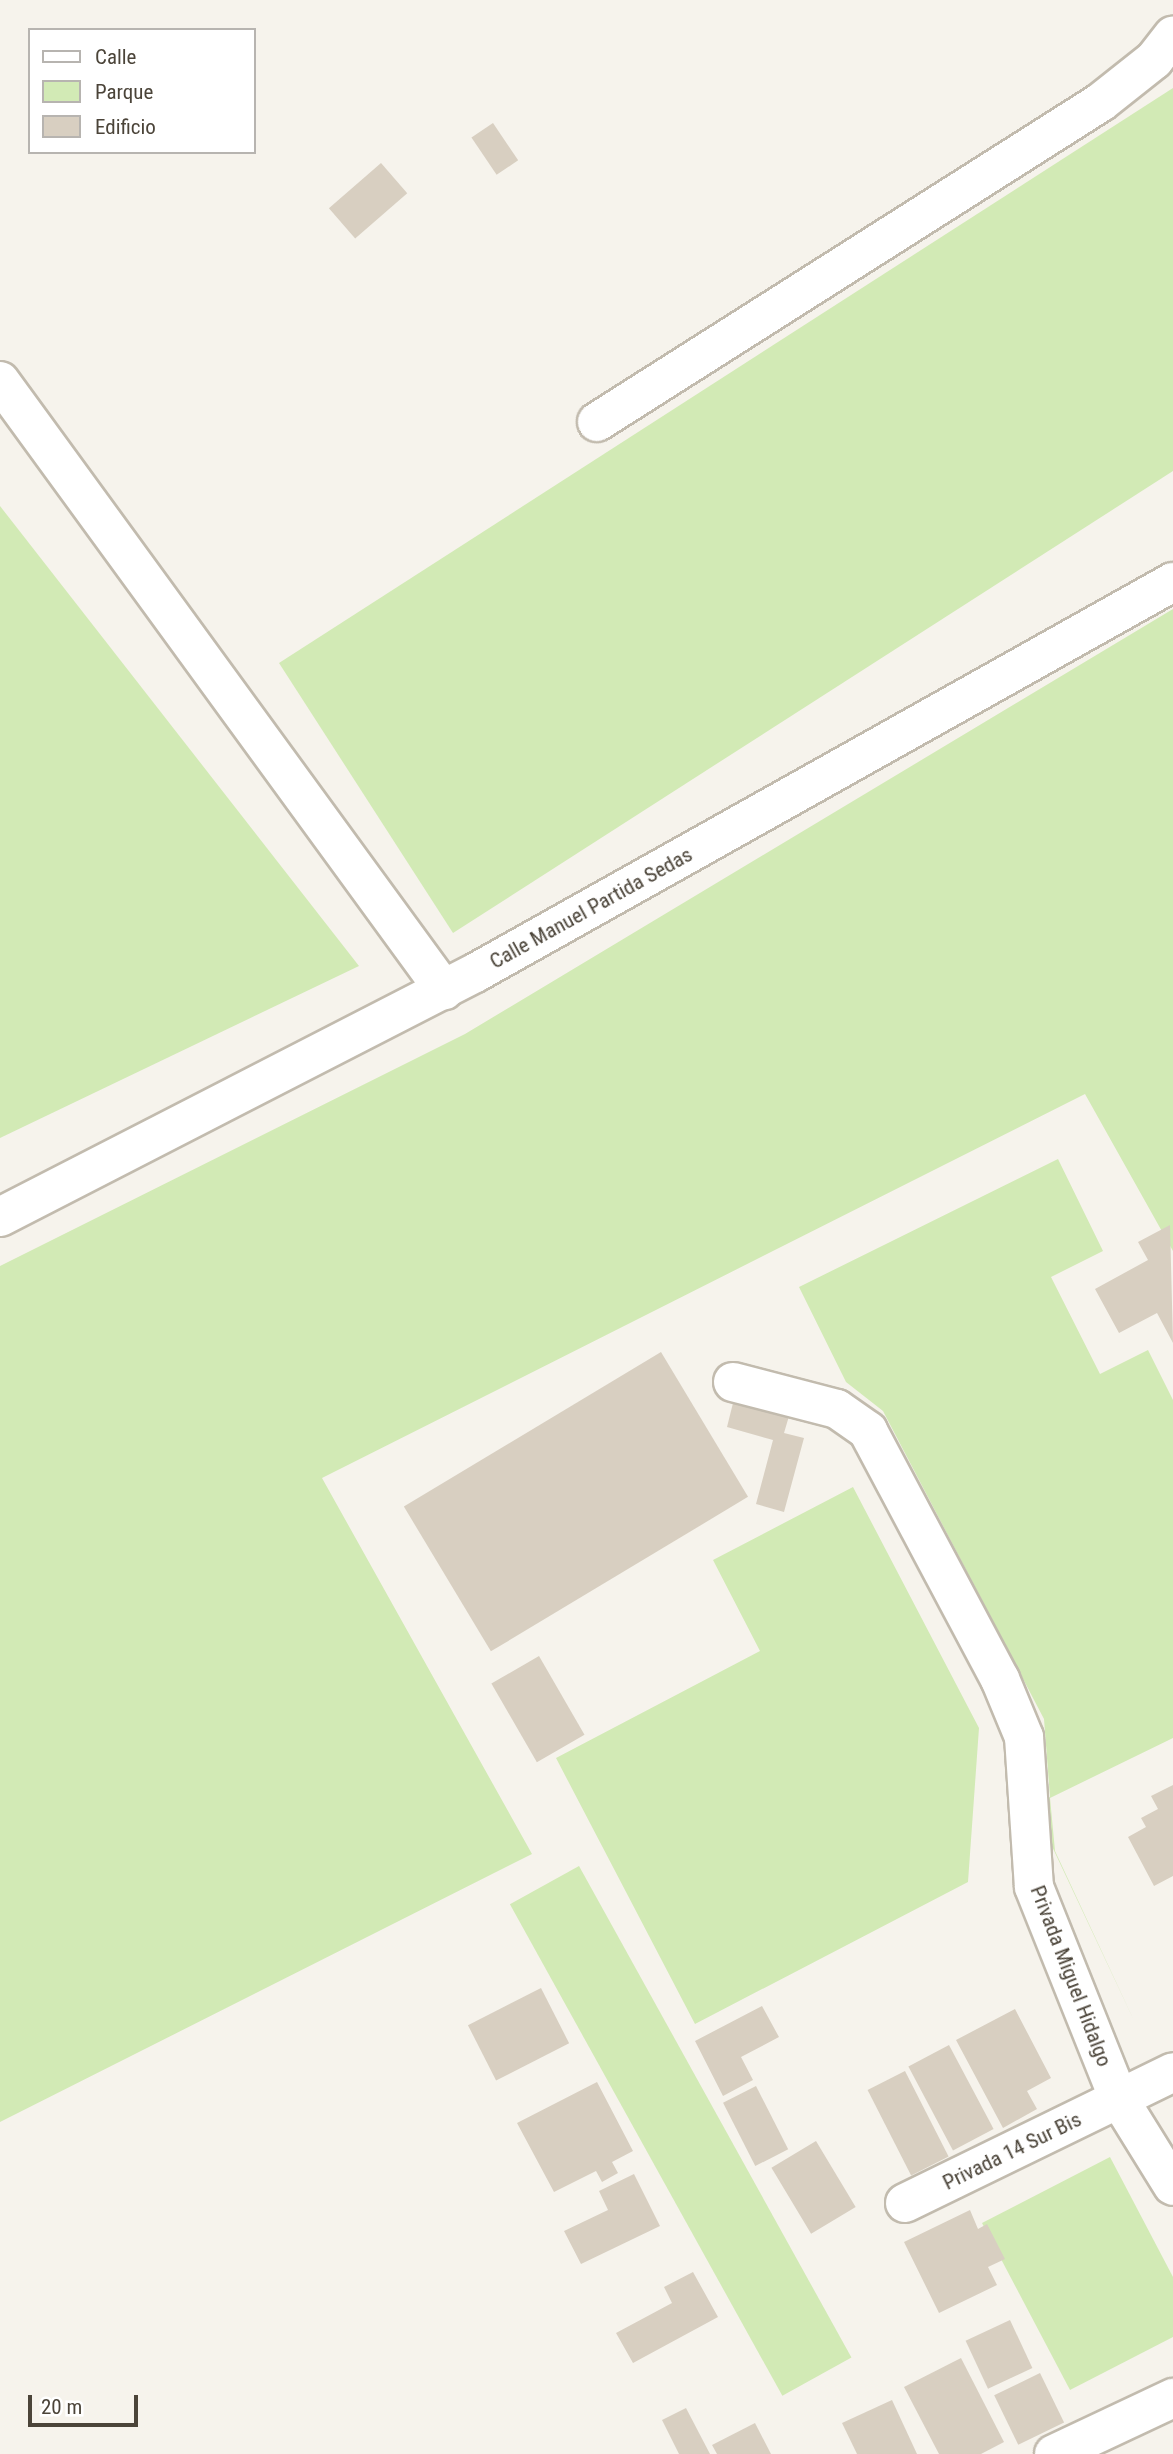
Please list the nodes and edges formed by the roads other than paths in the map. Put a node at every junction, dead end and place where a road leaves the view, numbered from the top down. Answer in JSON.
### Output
{"nodes":[{"id":1,"x":1173,"y":37,"type":"edge"},
{"id":2,"x":0,"y":381,"type":"edge"},
{"id":3,"x":597,"y":422,"type":"dead end"},
{"id":4,"x":1173,"y":582,"type":"edge"},
{"id":5,"x":444,"y":990,"type":"junction"},
{"id":6,"x":0,"y":1217,"type":"edge"},
{"id":7,"x":733,"y":1382,"type":"dead end"},
{"id":8,"x":1173,"y":2073,"type":"edge"},
{"id":9,"x":1119,"y":2099,"type":"junction"},
{"id":10,"x":1173,"y":2186,"type":"edge"},
{"id":11,"x":905,"y":2203,"type":"dead end"},
{"id":12,"x":1173,"y":2398,"type":"edge"},
{"id":13,"x":1054,"y":2454,"type":"edge"}],
"edges":[{"from":1,"to":3,"type":"street"},
{"from":2,"to":5,"type":"street"},
{"from":4,"to":5,"type":"street","name":"Calle Manuel Partida Sedas"},
{"from":5,"to":6,"type":"street","name":"Calle Manuel Partida Sedas"},
{"from":7,"to":9,"type":"street","name":"Privada Miguel Hidalgo"},
{"from":8,"to":9,"type":"street","name":"Privada 14 Sur Bis"},
{"from":9,"to":10,"type":"street","name":"Privada Miguel Hidalgo"},
{"from":9,"to":11,"type":"street","name":"Privada 14 Sur Bis"},
{"from":12,"to":13,"type":"street"}]}
